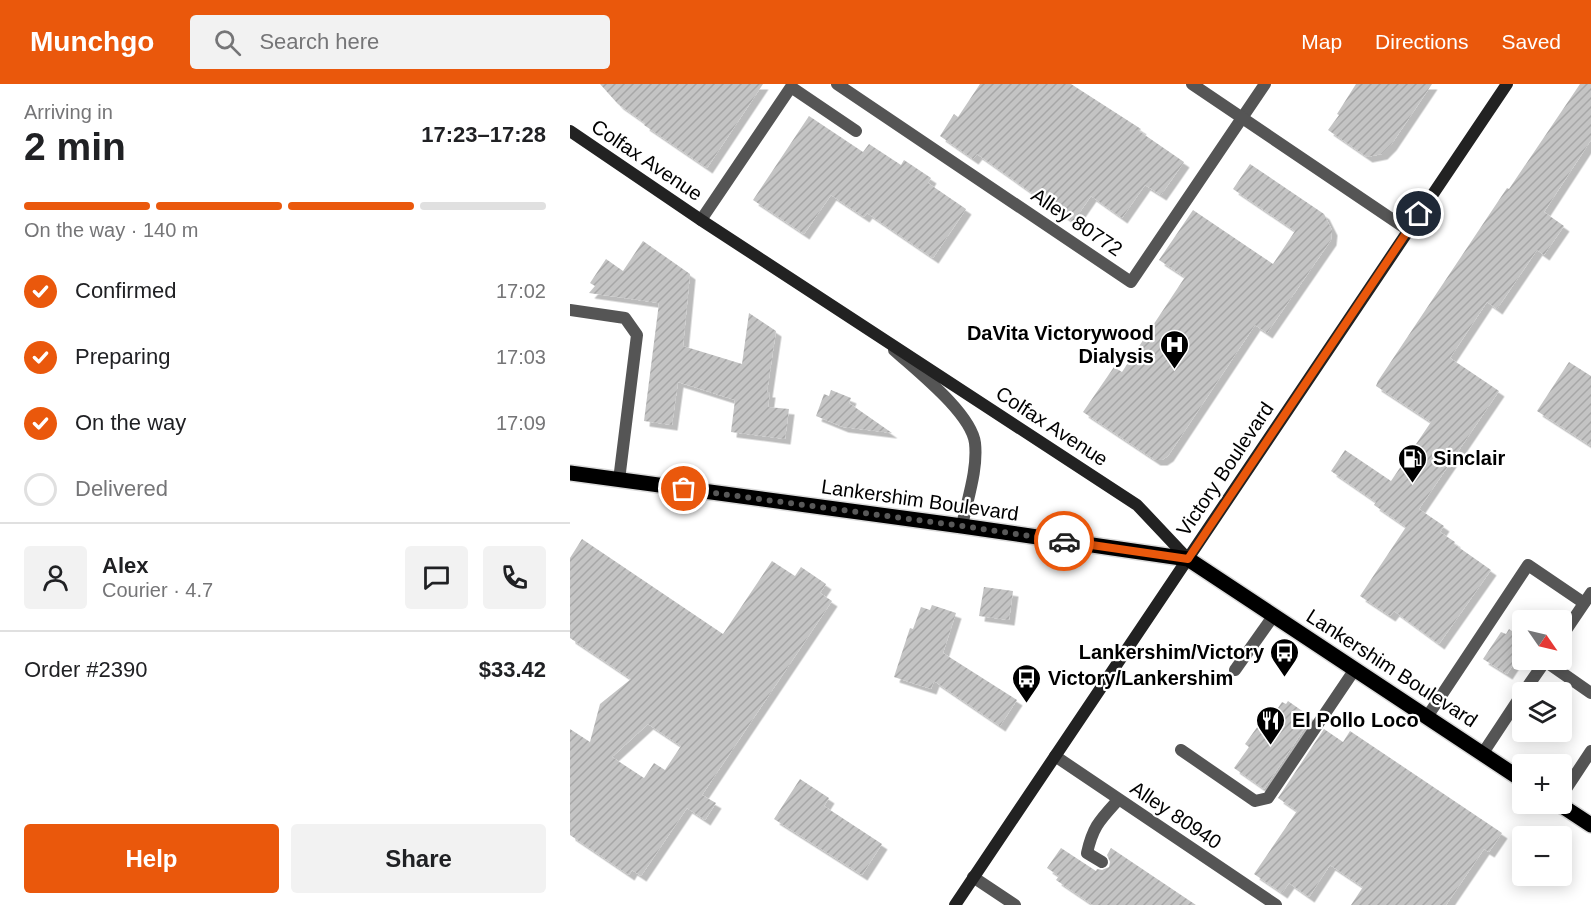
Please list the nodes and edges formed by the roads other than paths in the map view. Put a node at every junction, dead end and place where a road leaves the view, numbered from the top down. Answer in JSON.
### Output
{"nodes":[{"id":1,"x":837,"y":84,"type":"edge"},
{"id":2,"x":1192,"y":84,"type":"edge"},
{"id":3,"x":1265,"y":84,"type":"edge"},
{"id":4,"x":1507,"y":84,"type":"edge"},
{"id":5,"x":1241,"y":118,"type":"junction"},
{"id":6,"x":570,"y":131,"type":"edge"},
{"id":7,"x":856,"y":131,"type":"dead end"},
{"id":8,"x":701,"y":220,"type":"junction"},
{"id":9,"x":1408,"y":230,"type":"junction"},
{"id":10,"x":570,"y":310,"type":"edge"},
{"id":11,"x":882,"y":339,"type":"junction"},
{"id":12,"x":570,"y":473,"type":"edge"},
{"id":13,"x":619,"y":480,"type":"junction"},
{"id":14,"x":962,"y":526,"type":"junction"},
{"id":15,"x":1188,"y":559,"type":"junction"},
{"id":16,"x":1588,"y":598,"type":"edge"},
{"id":17,"x":1274,"y":615,"type":"junction"},
{"id":18,"x":1572,"y":621,"type":"edge"},
{"id":19,"x":1354,"y":669,"type":"junction"},
{"id":20,"x":1235,"y":670,"type":"dead end"},
{"id":21,"x":1559,"y":670,"type":"edge"},
{"id":22,"x":1591,"y":693,"type":"edge"},
{"id":23,"x":1512,"y":710,"type":"edge"},
{"id":24,"x":1427,"y":717,"type":"junction"},
{"id":25,"x":1181,"y":750,"type":"dead end"},
{"id":26,"x":1591,"y":751,"type":"edge"},
{"id":27,"x":1483,"y":753,"type":"junction"},
{"id":28,"x":1055,"y":756,"type":"junction"},
{"id":29,"x":1512,"y":773,"type":"edge"},
{"id":30,"x":1572,"y":780,"type":"edge"},
{"id":31,"x":1118,"y":800,"type":"junction"},
{"id":32,"x":1572,"y":813,"type":"edge"},
{"id":33,"x":1591,"y":825,"type":"edge"},
{"id":34,"x":1102,"y":862,"type":"dead end"},
{"id":35,"x":973,"y":877,"type":"junction"},
{"id":36,"x":954,"y":905,"type":"edge"},
{"id":37,"x":1015,"y":905,"type":"edge"},
{"id":38,"x":1276,"y":905,"type":"edge"}],
"edges":[{"from":1,"to":5,"type":"street","name":"Alley 80772"},
{"from":2,"to":5,"type":"street"},
{"from":3,"to":5,"type":"street"},
{"from":4,"to":9,"type":"main road","name":"Victory Boulevard"},
{"from":5,"to":9,"type":"street"},
{"from":6,"to":8,"type":"main road","name":"Colfax Avenue"},
{"from":7,"to":8,"type":"street"},
{"from":8,"to":11,"type":"main road","name":"Colfax Avenue"},
{"from":9,"to":15,"type":"main road","name":"Victory Boulevard"},
{"from":10,"to":13,"type":"street"},
{"from":11,"to":14,"type":"street","name":"Colfax Avenue"},
{"from":11,"to":15,"type":"main road","name":"Colfax Avenue"},
{"from":12,"to":13,"type":"main road","name":"Lankershim Boulevard"},
{"from":13,"to":14,"type":"main road","name":"Lankershim Boulevard"},
{"from":14,"to":15,"type":"main road","name":"Lankershim Boulevard"},
{"from":15,"to":17,"type":"main road","name":"Lankershim Boulevard"},
{"from":15,"to":28,"type":"main road","name":"Victory Boulevard"},
{"from":16,"to":18,"type":"street"},
{"from":16,"to":24,"type":"street"},
{"from":17,"to":19,"type":"main road","name":"Lankershim Boulevard"},
{"from":17,"to":20,"type":"street"},
{"from":19,"to":24,"type":"main road","name":"Lankershim Boulevard"},
{"from":19,"to":25,"type":"street"},
{"from":21,"to":22,"type":"street"},
{"from":23,"to":27,"type":"street"},
{"from":24,"to":27,"type":"main road","name":"Lankershim Boulevard"},
{"from":26,"to":30,"type":"street"},
{"from":27,"to":29,"type":"main road","name":"Lankershim Boulevard"},
{"from":28,"to":31,"type":"street","name":"Alley 80940"},
{"from":28,"to":35,"type":"main road","name":"Victory Boulevard"},
{"from":31,"to":34,"type":"street"},
{"from":31,"to":38,"type":"street","name":"Alley 80940"},
{"from":32,"to":33,"type":"main road"},
{"from":35,"to":36,"type":"main road","name":"Victory Boulevard"},
{"from":35,"to":37,"type":"street"}]}
